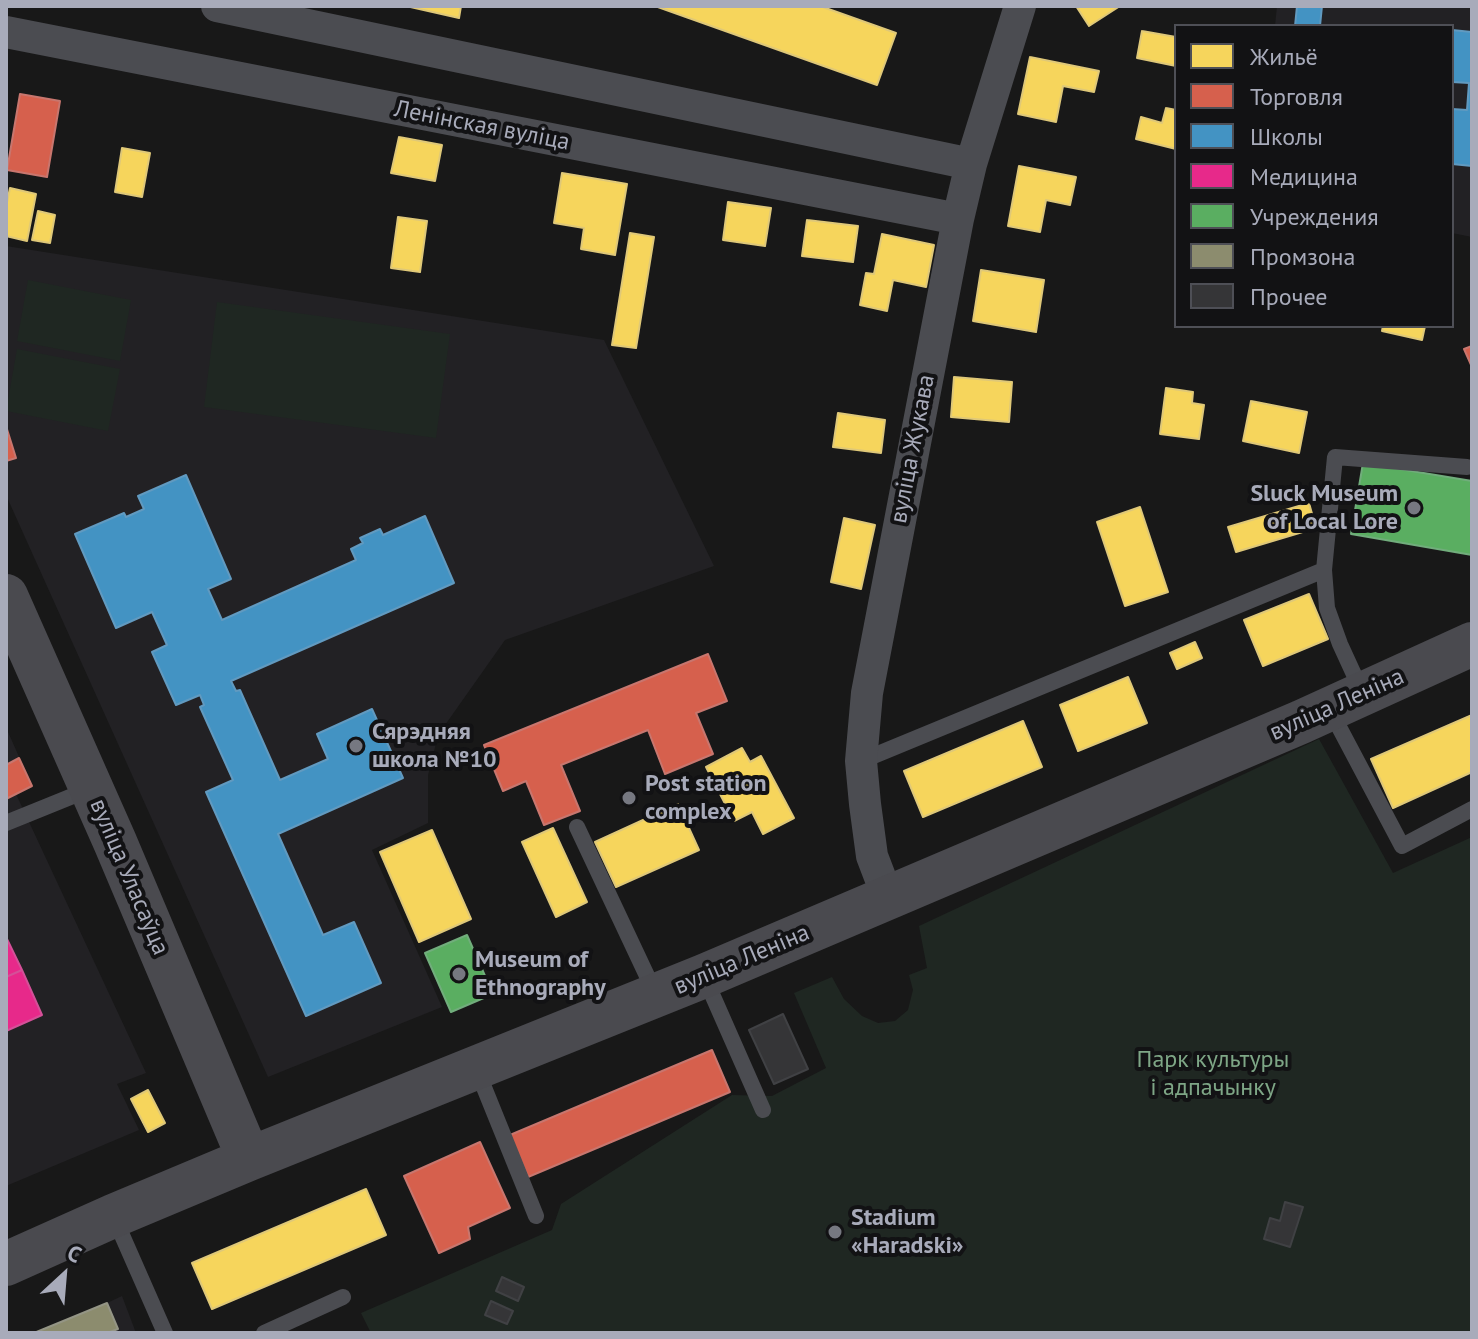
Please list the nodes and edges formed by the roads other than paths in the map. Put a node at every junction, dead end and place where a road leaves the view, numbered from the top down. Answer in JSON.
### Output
{"nodes":[{"id":1,"x":217,"y":6,"type":"edge"},
{"id":2,"x":1020,"y":6,"type":"edge"},
{"id":3,"x":6,"y":32,"type":"edge"},
{"id":4,"x":971,"y":164,"type":"junction"},
{"id":5,"x":958,"y":219,"type":"junction"},
{"id":6,"x":1467,"y":467,"type":"dead end"},
{"id":7,"x":1324,"y":570,"type":"junction"},
{"id":8,"x":6,"y":596,"type":"edge"},
{"id":9,"x":1472,"y":644,"type":"edge"},
{"id":10,"x":1346,"y":701,"type":"junction"},
{"id":11,"x":861,"y":761,"type":"junction"},
{"id":12,"x":91,"y":789,"type":"junction"},
{"id":13,"x":1472,"y":809,"type":"edge"},
{"id":14,"x":6,"y":823,"type":"edge"},
{"id":15,"x":577,"y":827,"type":"dead end"},
{"id":16,"x":888,"y":898,"type":"junction"},
{"id":17,"x":704,"y":976,"type":"junction"},
{"id":18,"x":657,"y":996,"type":"junction"},
{"id":19,"x":477,"y":1068,"type":"junction"},
{"id":20,"x":763,"y":1110,"type":"dead end"},
{"id":21,"x":249,"y":1159,"type":"junction"},
{"id":22,"x":113,"y":1216,"type":"junction"},
{"id":23,"x":536,"y":1216,"type":"dead end"},
{"id":24,"x":6,"y":1264,"type":"edge"},
{"id":25,"x":343,"y":1297,"type":"dead end"},
{"id":26,"x":165,"y":1333,"type":"edge"},
{"id":27,"x":264,"y":1333,"type":"edge"}],
"edges":[{"from":1,"to":4,"type":"street"},
{"from":2,"to":4,"type":"street","name":"вуліца Жукава"},
{"from":3,"to":5,"type":"street","name":"Ленінская вуліца"},
{"from":4,"to":5,"type":"street","name":"вуліца Жукава"},
{"from":5,"to":11,"type":"street","name":"вуліца Жукава"},
{"from":6,"to":7,"type":"lane"},
{"from":7,"to":10,"type":"lane"},
{"from":7,"to":11,"type":"lane"},
{"from":8,"to":12,"type":"main road","name":"вуліца Уласаўца"},
{"from":9,"to":10,"type":"main road","name":"вуліца Леніна"},
{"from":10,"to":13,"type":"lane"},
{"from":10,"to":16,"type":"main road","name":"вуліца Леніна"},
{"from":11,"to":16,"type":"street","name":"вуліца Жукава"},
{"from":12,"to":14,"type":"lane"},
{"from":12,"to":21,"type":"main road","name":"вуліца Уласаўца"},
{"from":15,"to":18,"type":"lane"},
{"from":16,"to":17,"type":"main road","name":"вуліца Леніна"},
{"from":17,"to":18,"type":"main road","name":"вуліца Леніна"},
{"from":17,"to":20,"type":"lane"},
{"from":18,"to":19,"type":"main road","name":"вуліца Леніна"},
{"from":19,"to":21,"type":"main road","name":"вуліца Леніна"},
{"from":19,"to":23,"type":"lane"},
{"from":21,"to":22,"type":"main road","name":"вуліца Леніна"},
{"from":22,"to":24,"type":"main road","name":"вуліца Леніна"},
{"from":22,"to":26,"type":"lane"},
{"from":25,"to":27,"type":"lane"}]}
